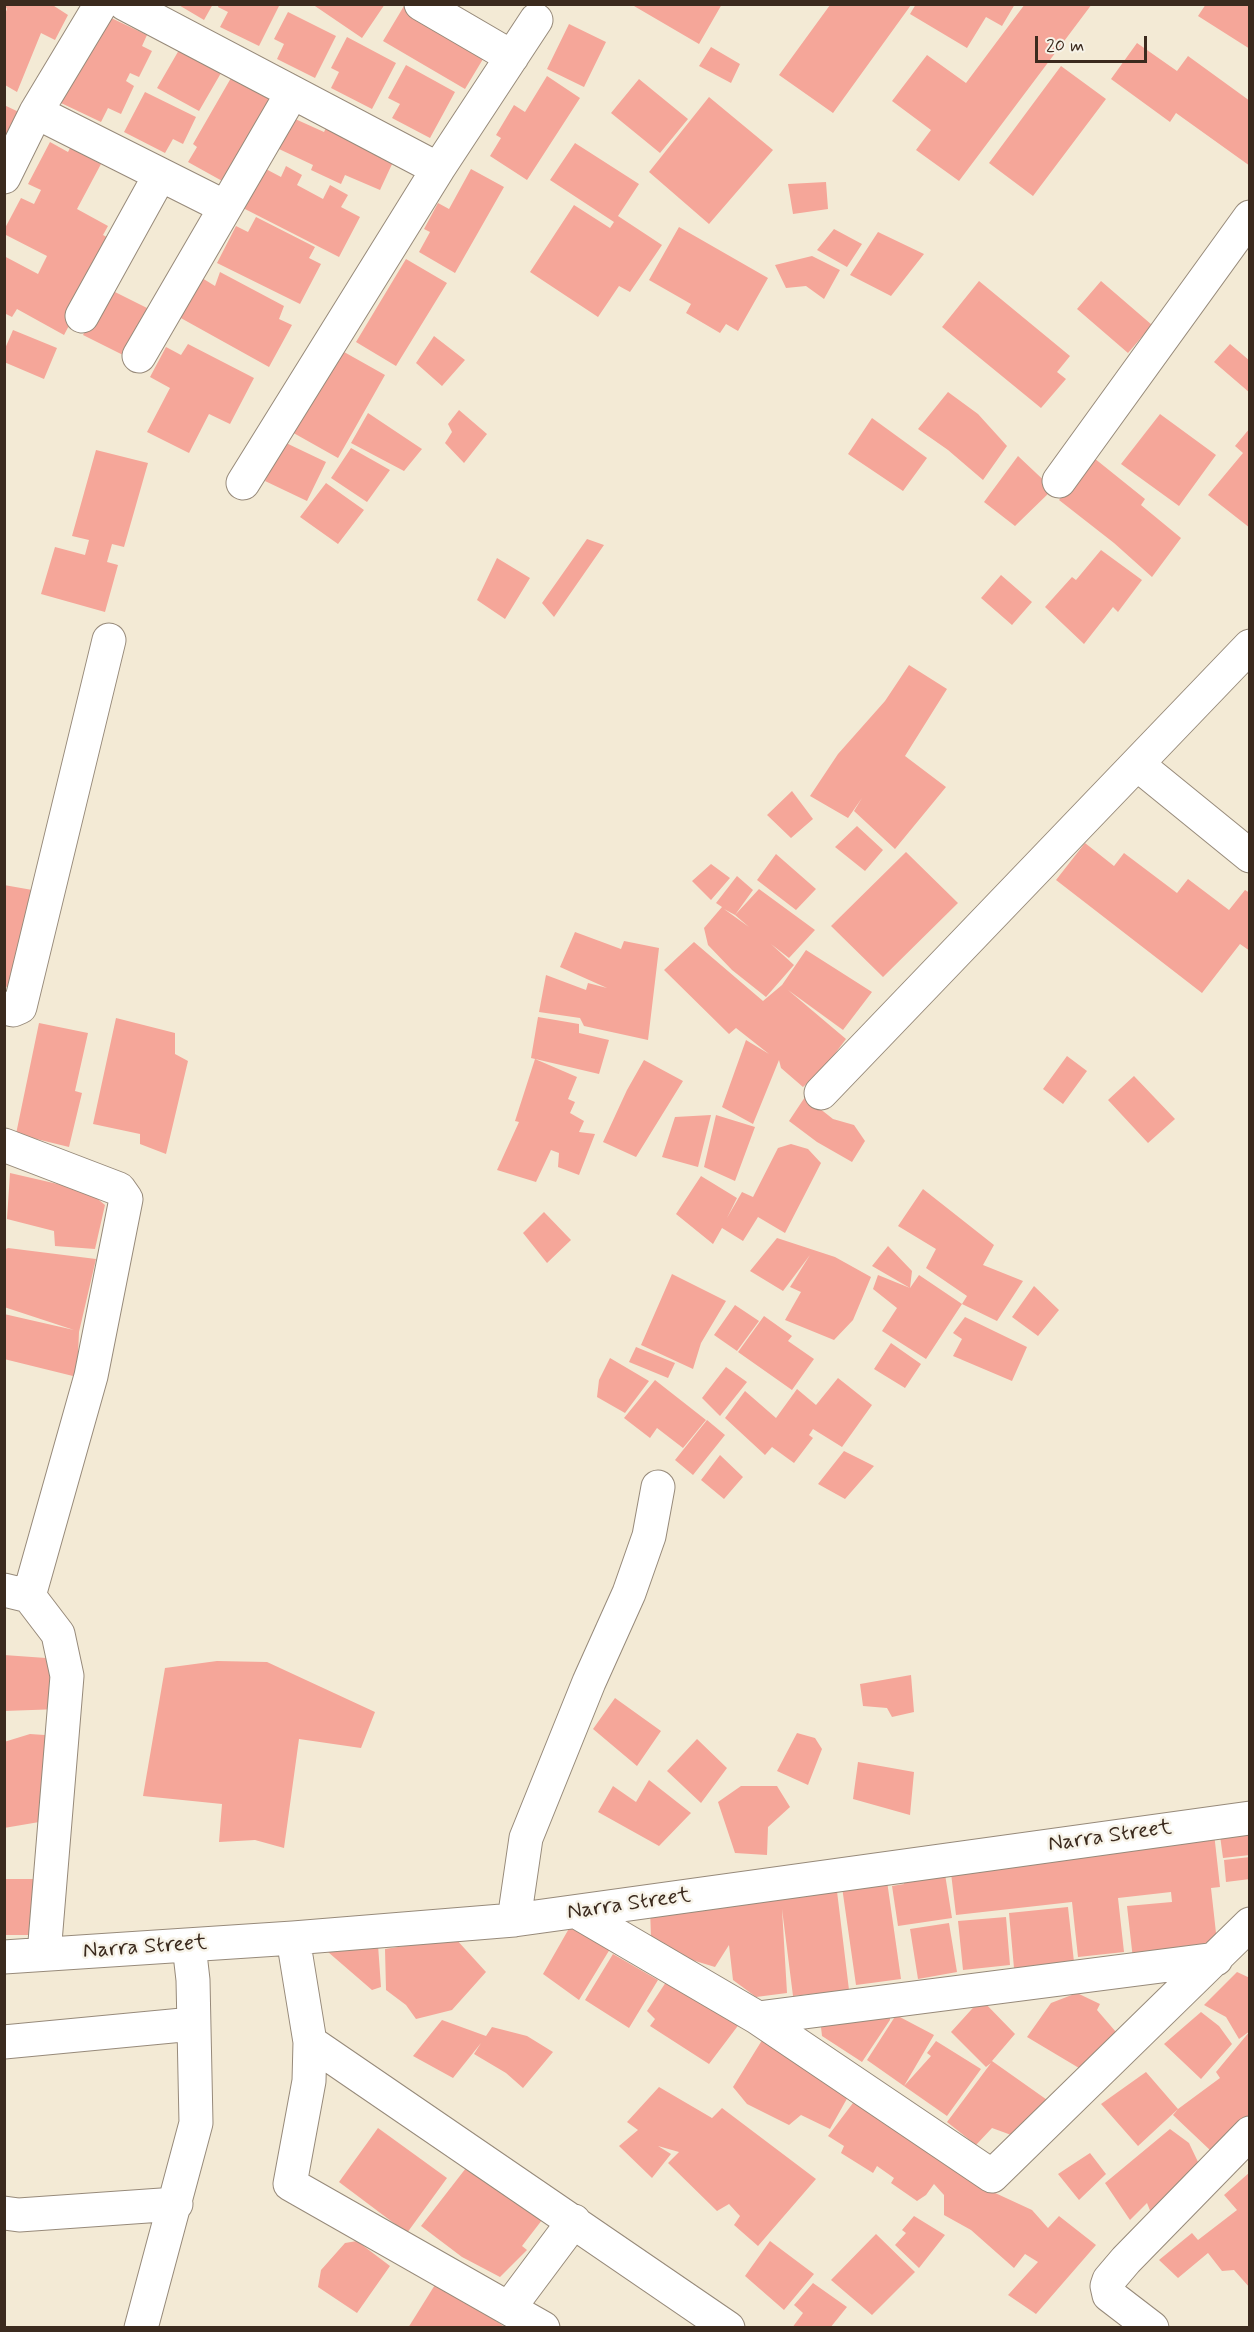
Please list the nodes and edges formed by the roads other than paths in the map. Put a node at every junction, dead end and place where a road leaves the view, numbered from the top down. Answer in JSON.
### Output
{"nodes":[{"id":1,"x":101,"y":4,"type":"edge"},
{"id":2,"x":125,"y":4,"type":"edge"},
{"id":3,"x":421,"y":4,"type":"edge"},
{"id":4,"x":536,"y":20,"type":"dead end"},
{"id":5,"x":512,"y":57,"type":"junction"},
{"id":6,"x":292,"y":93,"type":"junction"},
{"id":7,"x":36,"y":112,"type":"junction"},
{"id":8,"x":438,"y":169,"type":"junction"},
{"id":9,"x":160,"y":175,"type":"junction"},
{"id":10,"x":4,"y":177,"type":"edge"},
{"id":11,"x":225,"y":207,"type":"junction"},
{"id":12,"x":1250,"y":217,"type":"edge"},
{"id":13,"x":82,"y":316,"type":"dead end"},
{"id":14,"x":139,"y":356,"type":"dead end"},
{"id":15,"x":1059,"y":482,"type":"dead end"},
{"id":16,"x":243,"y":483,"type":"dead end"},
{"id":17,"x":110,"y":640,"type":"dead end"},
{"id":18,"x":1250,"y":646,"type":"edge"},
{"id":19,"x":1137,"y":764,"type":"junction"},
{"id":20,"x":1250,"y":856,"type":"edge"},
{"id":21,"x":4,"y":1008,"type":"edge"},
{"id":22,"x":821,"y":1093,"type":"dead end"},
{"id":23,"x":4,"y":1145,"type":"edge"},
{"id":24,"x":658,"y":1487,"type":"dead end"},
{"id":25,"x":17,"y":1593,"type":"edge"},
{"id":26,"x":1250,"y":1818,"type":"edge"},
{"id":27,"x":577,"y":1912,"type":"junction"},
{"id":28,"x":514,"y":1920,"type":"junction"},
{"id":29,"x":1250,"y":1924,"type":"edge"},
{"id":30,"x":293,"y":1938,"type":"junction"},
{"id":31,"x":189,"y":1945,"type":"junction"},
{"id":32,"x":44,"y":1954,"type":"junction"},
{"id":33,"x":4,"y":1957,"type":"edge"},
{"id":34,"x":1216,"y":1959,"type":"junction"},
{"id":35,"x":758,"y":2018,"type":"junction"},
{"id":36,"x":192,"y":2024,"type":"junction"},
{"id":37,"x":4,"y":2042,"type":"edge"},
{"id":38,"x":310,"y":2042,"type":"junction"},
{"id":39,"x":1250,"y":2133,"type":"edge"},
{"id":40,"x":176,"y":2204,"type":"junction"},
{"id":41,"x":4,"y":2213,"type":"edge"},
{"id":42,"x":574,"y":2221,"type":"junction"},
{"id":43,"x":509,"y":2308,"type":"junction"},
{"id":44,"x":141,"y":2328,"type":"edge"},
{"id":45,"x":543,"y":2328,"type":"edge"},
{"id":46,"x":728,"y":2328,"type":"edge"},
{"id":47,"x":1152,"y":2328,"type":"edge"}],
"edges":[{"from":1,"to":7,"type":"street"},
{"from":2,"to":6,"type":"street"},
{"from":3,"to":5,"type":"street"},
{"from":4,"to":5,"type":"street"},
{"from":5,"to":8,"type":"street"},
{"from":6,"to":8,"type":"street"},
{"from":6,"to":11,"type":"street"},
{"from":7,"to":9,"type":"street"},
{"from":7,"to":10,"type":"street"},
{"from":8,"to":16,"type":"street"},
{"from":9,"to":11,"type":"street"},
{"from":9,"to":13,"type":"street"},
{"from":11,"to":14,"type":"street"},
{"from":12,"to":15,"type":"street"},
{"from":17,"to":21,"type":"street"},
{"from":18,"to":19,"type":"street"},
{"from":19,"to":20,"type":"street"},
{"from":19,"to":22,"type":"street"},
{"from":23,"to":25,"type":"street"},
{"from":24,"to":28,"type":"street"},
{"from":25,"to":32,"type":"street"},
{"from":26,"to":27,"type":"street","name":"Narra Street"},
{"from":27,"to":28,"type":"street","name":"Narra Street"},
{"from":27,"to":35,"type":"street"},
{"from":28,"to":30,"type":"street","name":"Narra Street"},
{"from":29,"to":34,"type":"street"},
{"from":30,"to":31,"type":"street","name":"Narra Street"},
{"from":30,"to":38,"type":"street"},
{"from":31,"to":32,"type":"street","name":"Narra Street"},
{"from":31,"to":36,"type":"street"},
{"from":32,"to":33,"type":"street","name":"Narra Street"},
{"from":34,"to":35,"type":"street"},
{"from":34,"to":35,"type":"street"},
{"from":36,"to":37,"type":"street"},
{"from":36,"to":40,"type":"street"},
{"from":38,"to":42,"type":"street"},
{"from":38,"to":43,"type":"street"},
{"from":39,"to":47,"type":"street"},
{"from":40,"to":41,"type":"street"},
{"from":40,"to":44,"type":"street"},
{"from":42,"to":43,"type":"street"},
{"from":42,"to":46,"type":"street"},
{"from":43,"to":45,"type":"street"}]}
